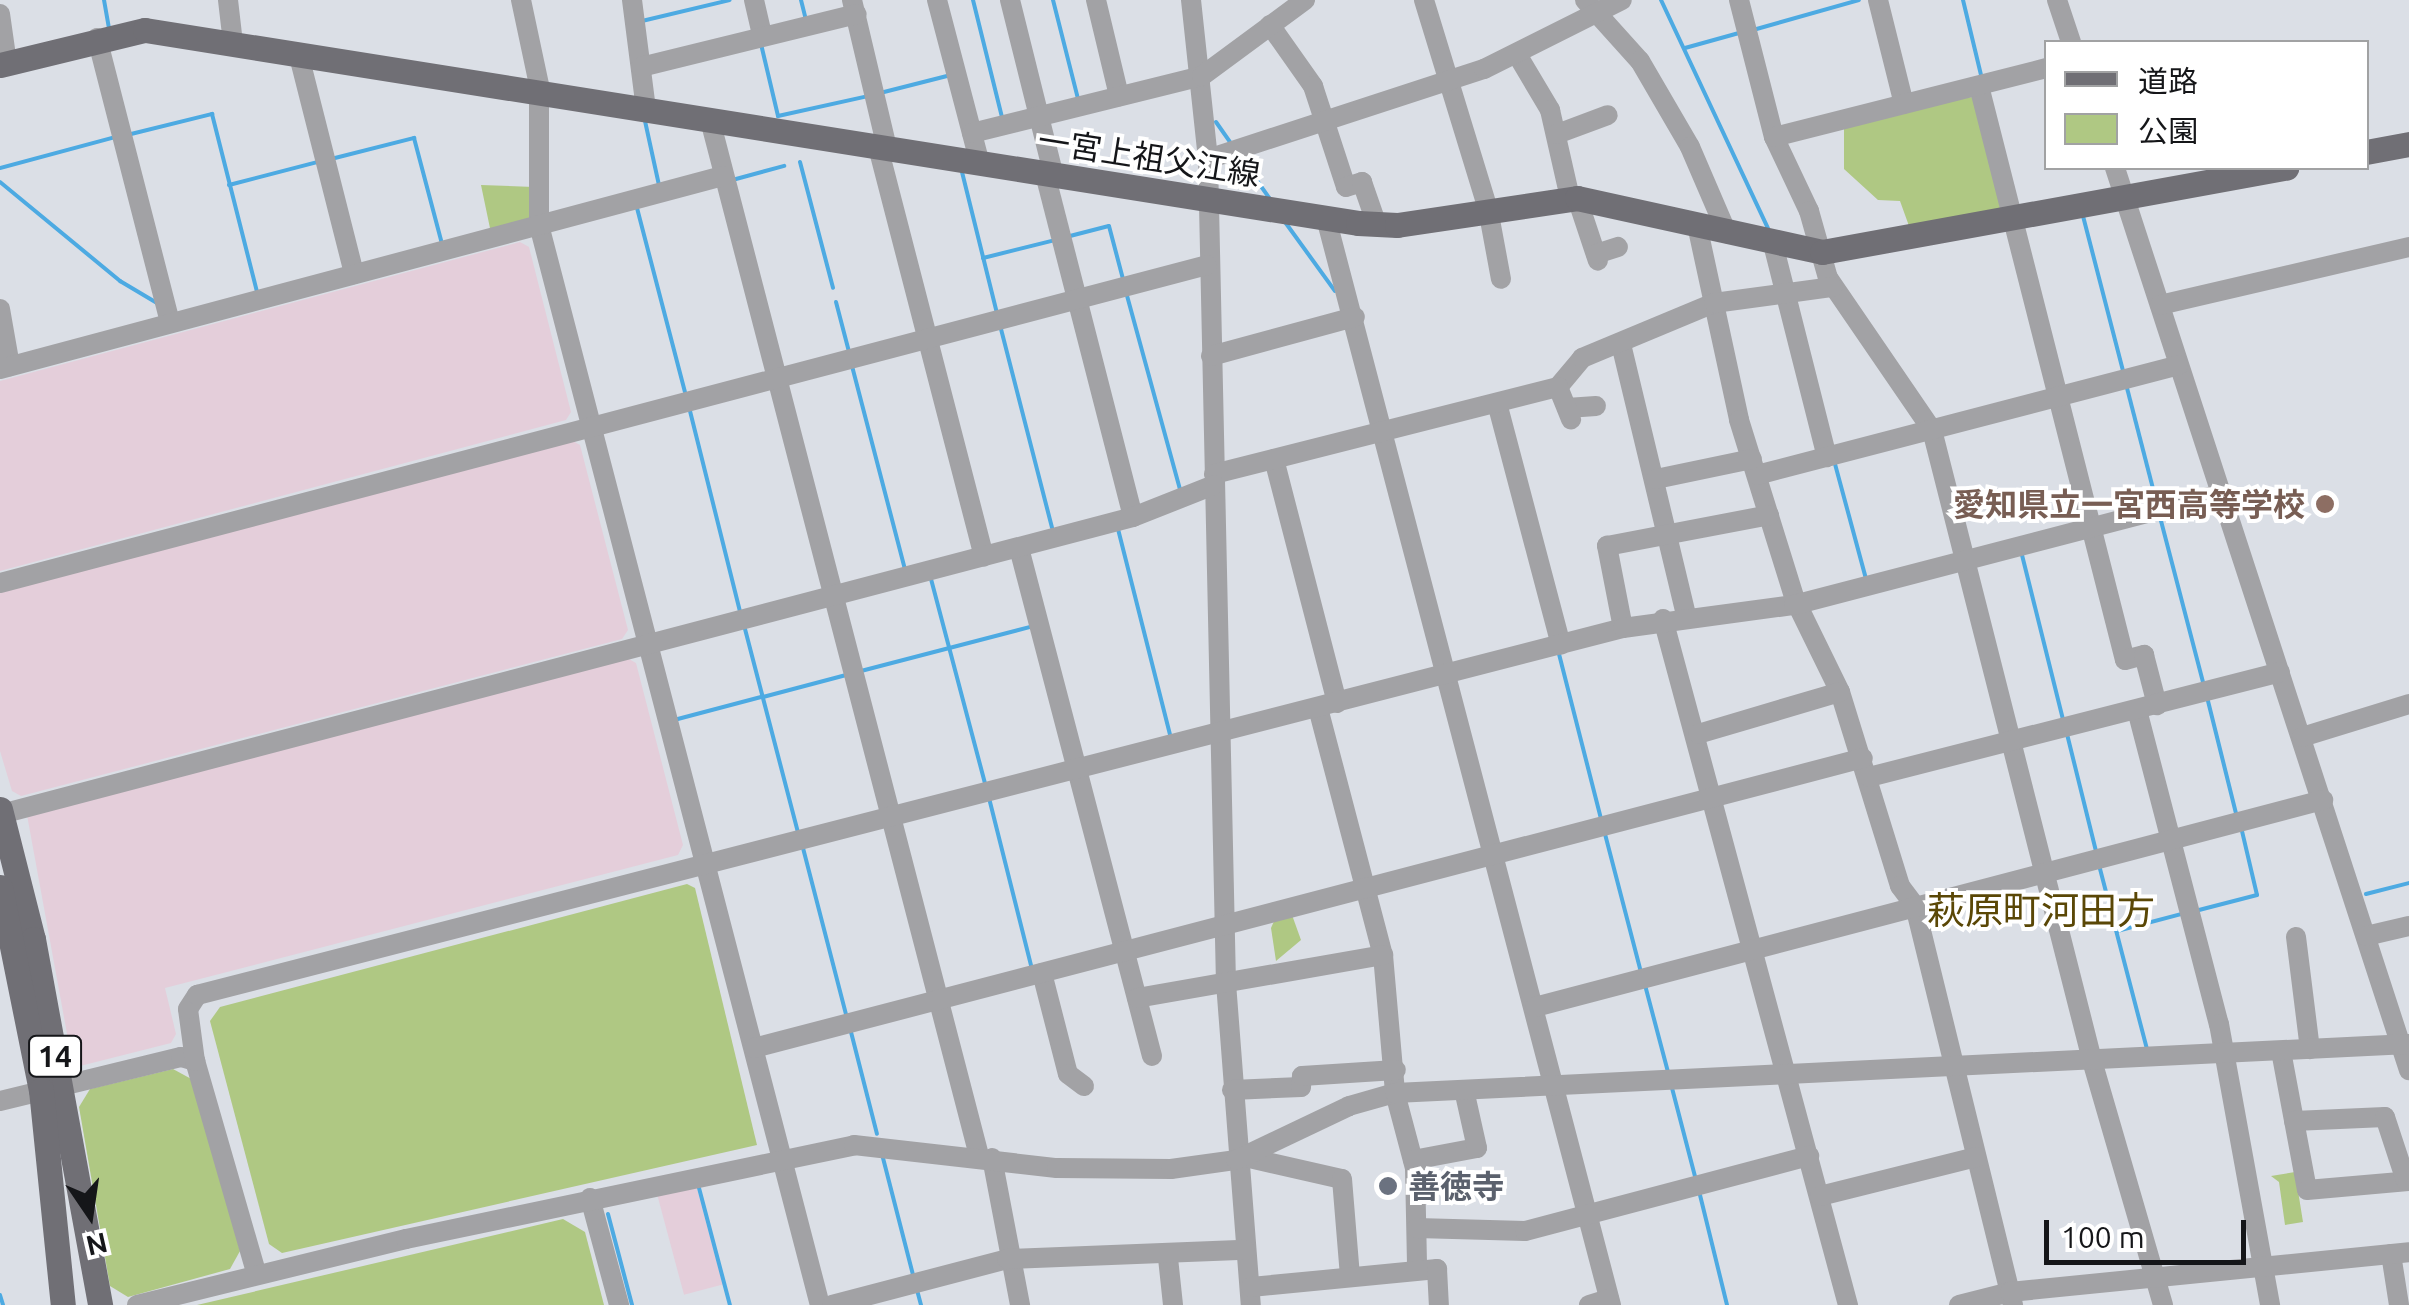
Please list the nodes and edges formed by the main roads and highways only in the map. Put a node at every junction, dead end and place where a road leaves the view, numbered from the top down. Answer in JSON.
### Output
{"nodes":[{"id":1,"x":3,"y":64,"type":"edge"},
{"id":2,"x":2409,"y":144,"type":"edge"},
{"id":3,"x":2369,"y":151,"type":"edge"},
{"id":4,"x":2275,"y":170,"type":"edge"},
{"id":5,"x":1,"y":811,"type":"edge"},
{"id":6,"x":0,"y":887,"type":"edge"},
{"id":7,"x":51,"y":1087,"type":"junction"},
{"id":8,"x":63,"y":1305,"type":"edge"},
{"id":9,"x":100,"y":1305,"type":"edge"}],
"edges":[{"from":1,"to":4,"type":"main road","name":"一宮上祖父江線"},
{"from":2,"to":3,"type":"main road"},
{"from":5,"to":7,"type":"main road","number":"14"},
{"from":6,"to":7,"type":"main road","number":"14"},
{"from":7,"to":8,"type":"main road","number":"14"},
{"from":7,"to":9,"type":"main road","number":"14"}]}
